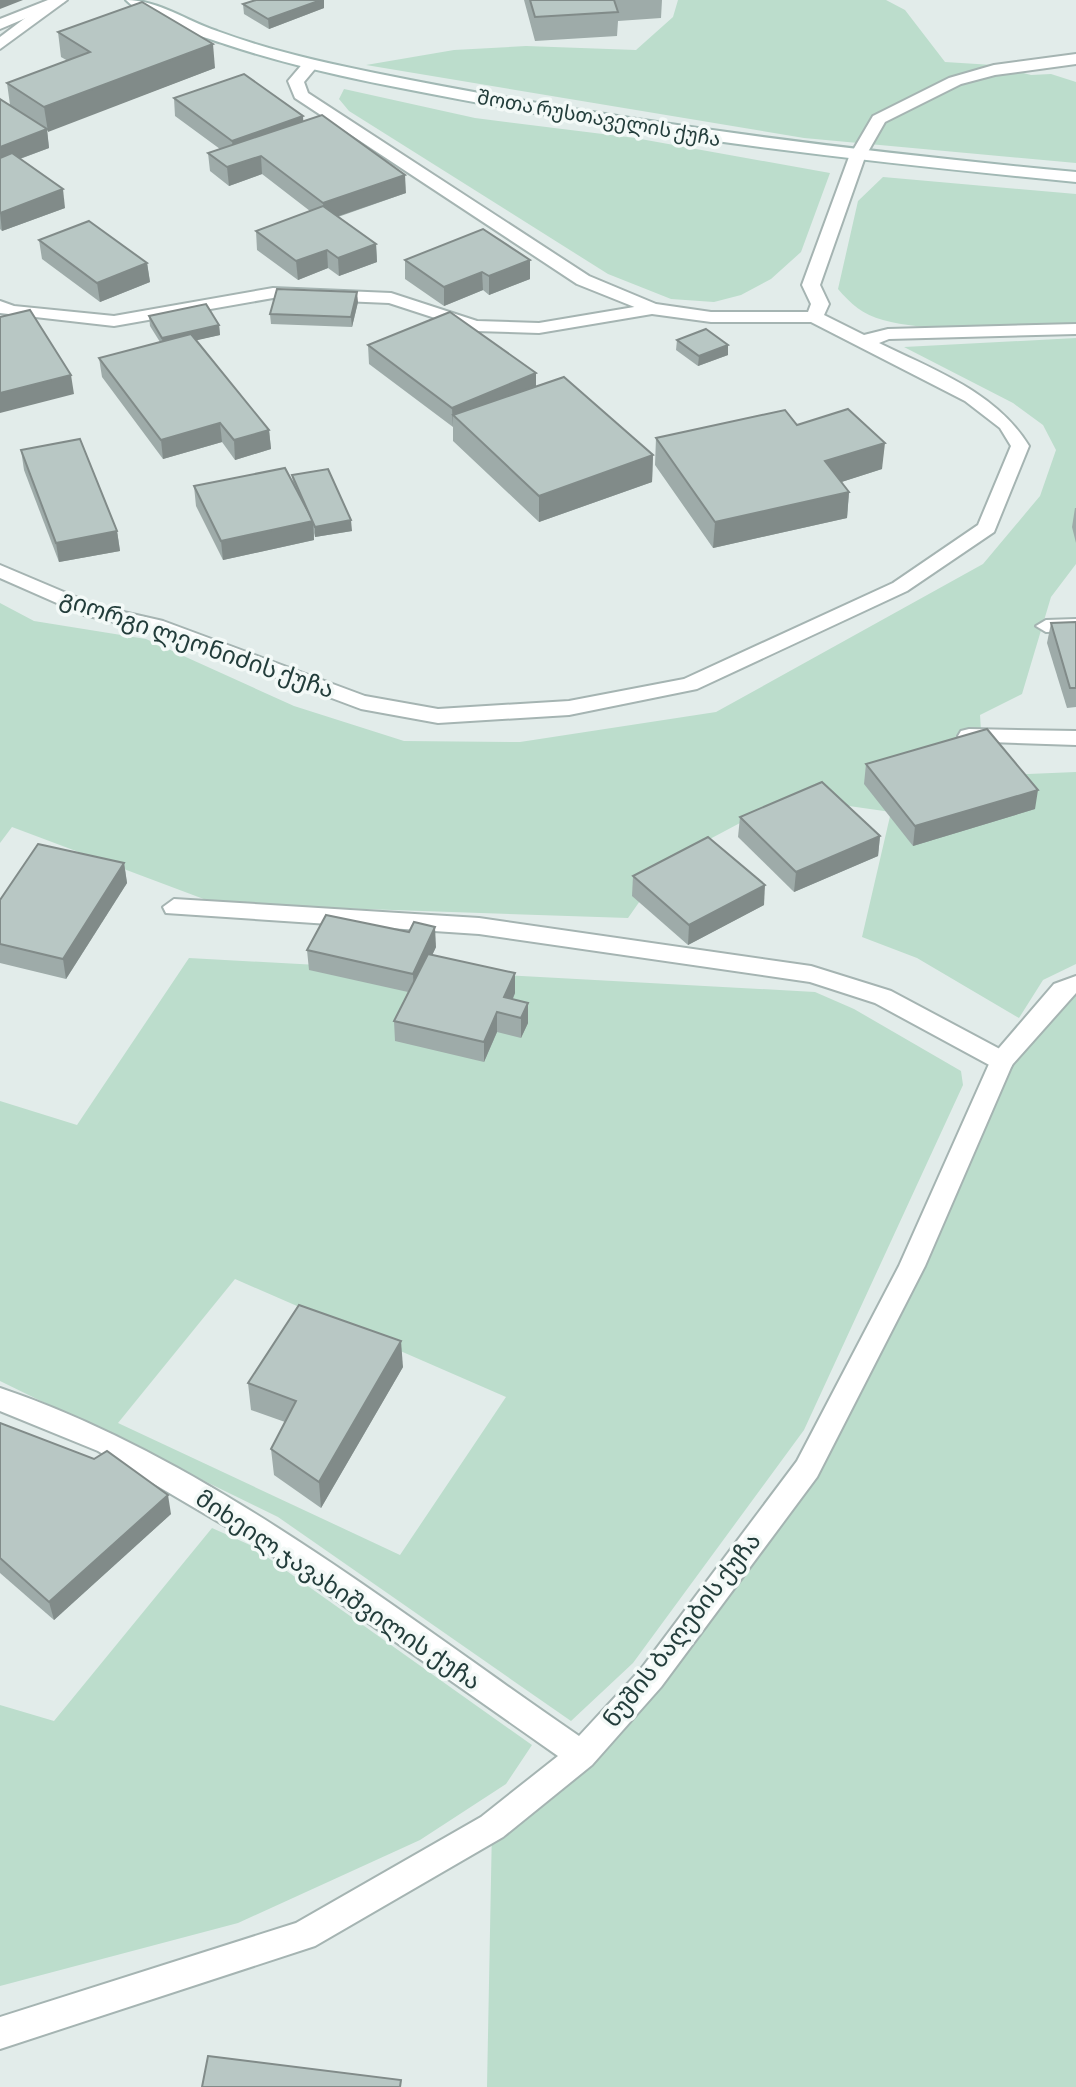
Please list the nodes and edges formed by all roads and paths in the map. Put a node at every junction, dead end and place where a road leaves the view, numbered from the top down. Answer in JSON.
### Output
{"nodes":[{"id":1,"x":134,"y":0,"type":"edge"},
{"id":2,"x":58,"y":1,"type":"edge"},
{"id":3,"x":0,"y":24,"type":"edge"},
{"id":4,"x":0,"y":44,"type":"edge"},
{"id":5,"x":1076,"y":59,"type":"edge"},
{"id":6,"x":311,"y":64,"type":"junction"},
{"id":7,"x":857,"y":157,"type":"junction"},
{"id":8,"x":1076,"y":177,"type":"edge"},
{"id":9,"x":0,"y":306,"type":"edge"},
{"id":10,"x":652,"y":309,"type":"junction"},
{"id":11,"x":814,"y":317,"type":"junction"},
{"id":12,"x":1076,"y":329,"type":"edge"},
{"id":13,"x":865,"y":341,"type":"junction"},
{"id":14,"x":0,"y":571,"type":"edge"},
{"id":15,"x":1076,"y":625,"type":"edge"},
{"id":16,"x":1046,"y":626,"type":"dead end"},
{"id":17,"x":969,"y":736,"type":"edge"},
{"id":18,"x":1076,"y":738,"type":"edge"},
{"id":19,"x":174,"y":907,"type":"dead end"},
{"id":20,"x":1076,"y":984,"type":"edge"},
{"id":21,"x":1002,"y":1061,"type":"junction"},
{"id":22,"x":0,"y":1399,"type":"edge"},
{"id":23,"x":581,"y":1755,"type":"junction"},
{"id":24,"x":0,"y":2033,"type":"edge"}],
"edges":[{"from":1,"to":6,"type":"street","name":"შოთა რუსთაველის ქუჩა"},
{"from":2,"to":3,"type":"street"},
{"from":2,"to":4,"type":"street"},
{"from":5,"to":7,"type":"street"},
{"from":6,"to":7,"type":"street","name":"შოთა რუსთაველის ქუჩა"},
{"from":6,"to":10,"type":"street","name":"გიორგი ლეონიძის ქუჩა"},
{"from":7,"to":8,"type":"street","name":"შოთა რუსთაველის ქუჩა"},
{"from":7,"to":11,"type":"street"},
{"from":9,"to":10,"type":"street"},
{"from":10,"to":11,"type":"street","name":"გიორგი ლეონიძის ქუჩა"},
{"from":11,"to":13,"type":"street","name":"გიორგი ლეონიძის ქუჩა"},
{"from":12,"to":13,"type":"street"},
{"from":13,"to":14,"type":"street","name":"გიორგი ლეონიძის ქუჩა"},
{"from":15,"to":16,"type":"street"},
{"from":17,"to":18,"type":"street"},
{"from":19,"to":21,"type":"street"},
{"from":20,"to":21,"type":"street","name":"ნუშის ბაღების ქუჩა"},
{"from":21,"to":23,"type":"street","name":"ნუშის ბაღების ქუჩა"},
{"from":22,"to":23,"type":"street","name":"მიხეილ ჯავახიშვილის ქუჩა"},
{"from":23,"to":24,"type":"street","name":"ნუშის ბაღების ქუჩა"}]}
